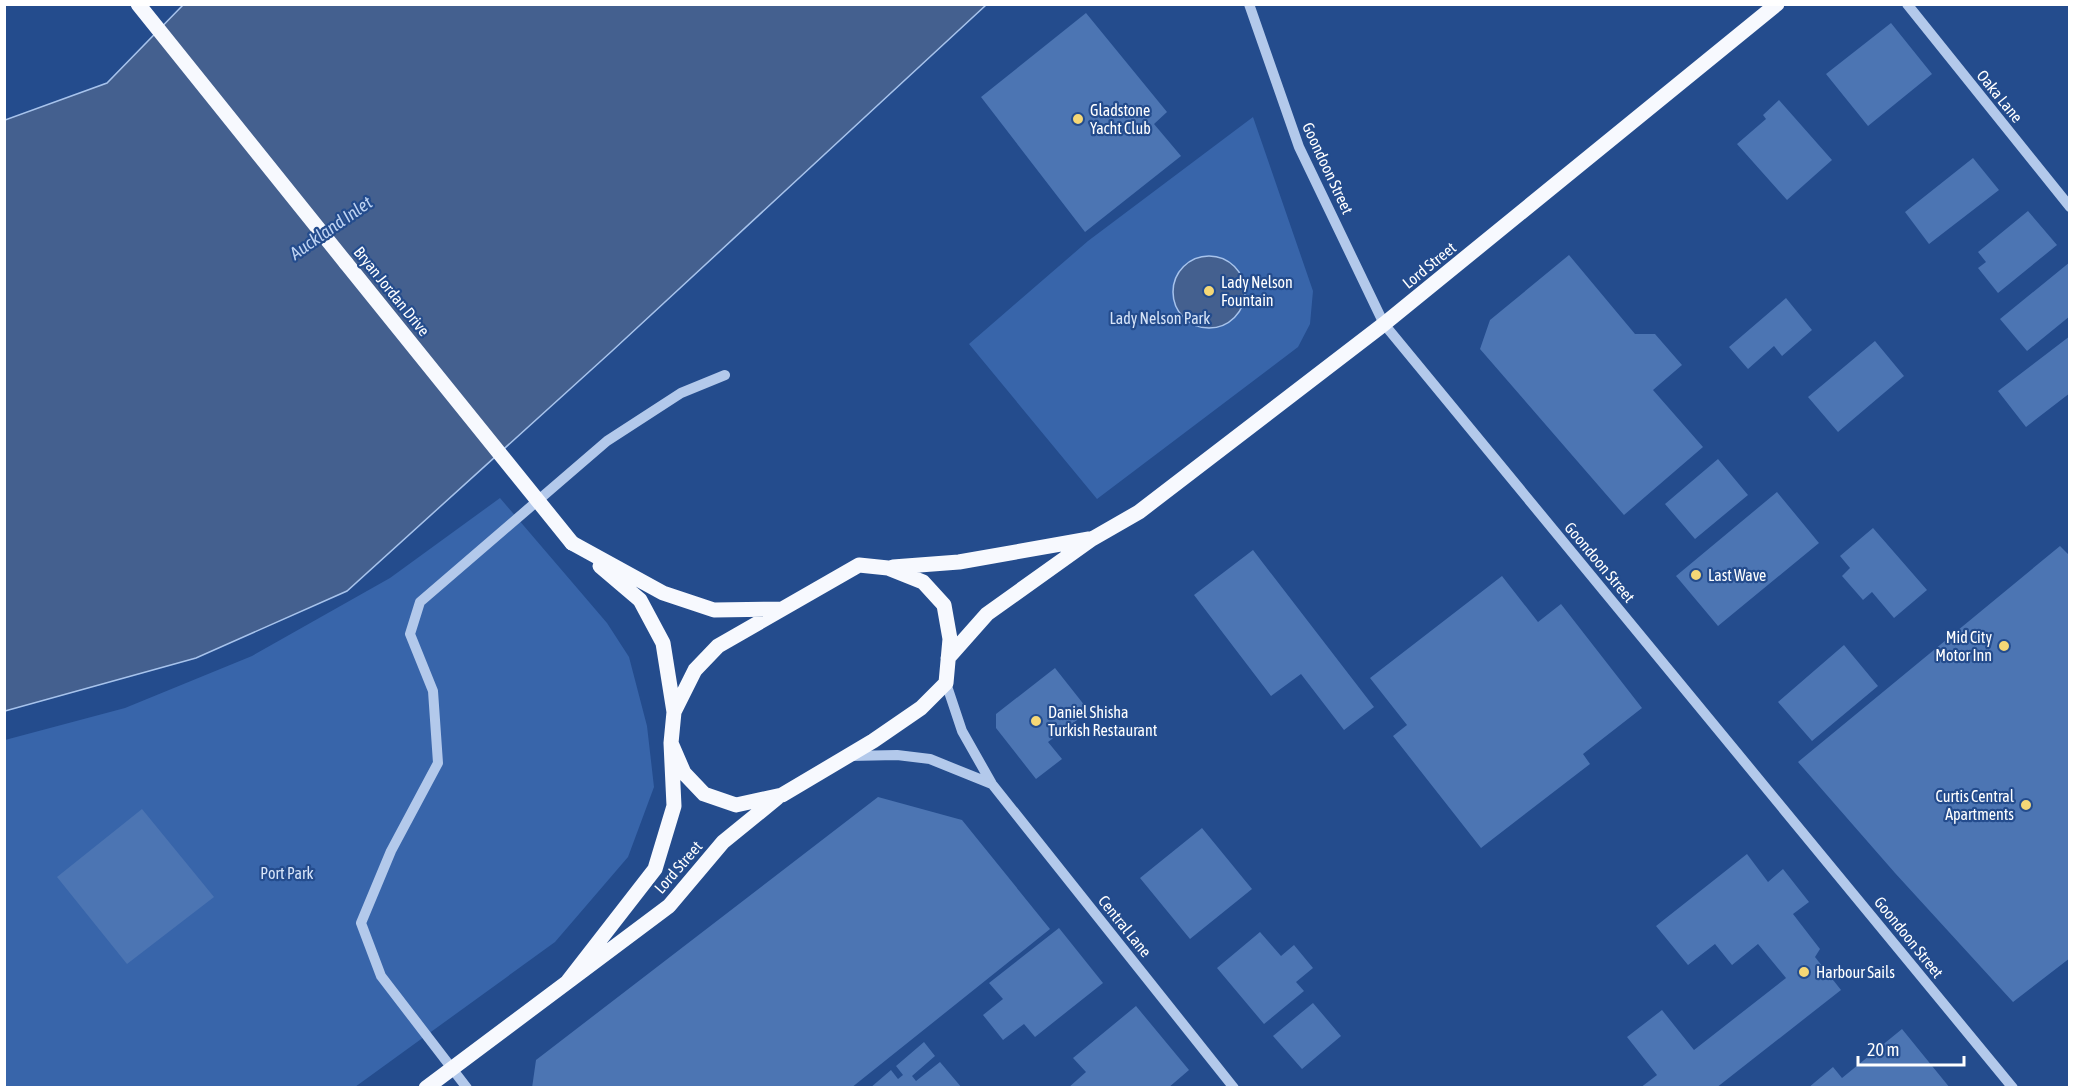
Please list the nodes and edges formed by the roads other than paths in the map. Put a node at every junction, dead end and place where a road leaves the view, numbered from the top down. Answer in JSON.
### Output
{"nodes":[{"id":1,"x":138,"y":4,"type":"edge"},
{"id":2,"x":1249,"y":4,"type":"edge"},
{"id":3,"x":1778,"y":4,"type":"edge"},
{"id":4,"x":1907,"y":4,"type":"edge"},
{"id":5,"x":2070,"y":207,"type":"edge"},
{"id":6,"x":1384,"y":324,"type":"junction"},
{"id":7,"x":725,"y":375,"type":"dead end"},
{"id":8,"x":1092,"y":539,"type":"junction"},
{"id":9,"x":572,"y":543,"type":"junction"},
{"id":10,"x":888,"y":568,"type":"junction"},
{"id":11,"x":783,"y":609,"type":"junction"},
{"id":12,"x":948,"y":658,"type":"junction"},
{"id":13,"x":945,"y":682,"type":"junction"},
{"id":14,"x":674,"y":712,"type":"junction"},
{"id":15,"x":671,"y":743,"type":"junction"},
{"id":16,"x":847,"y":756,"type":"junction"},
{"id":17,"x":992,"y":784,"type":"junction"},
{"id":18,"x":782,"y":795,"type":"junction"},
{"id":19,"x":568,"y":981,"type":"junction"},
{"id":20,"x":451,"y":1068,"type":"junction"},
{"id":21,"x":426,"y":1088,"type":"edge"},
{"id":22,"x":467,"y":1088,"type":"edge"},
{"id":23,"x":1234,"y":1088,"type":"edge"},
{"id":24,"x":2013,"y":1088,"type":"edge"}],
"edges":[{"from":1,"to":9,"type":"main road","name":"Bryan Jordan Drive","bridge":true},
{"from":2,"to":6,"type":"street","name":"Goondoon Street"},
{"from":3,"to":6,"type":"main road","name":"Lord Street"},
{"from":4,"to":5,"type":"street","name":"Oaka Lane"},
{"from":6,"to":8,"type":"main road","name":"Lord Street"},
{"from":6,"to":24,"type":"street","name":"Goondoon Street"},
{"from":7,"to":20,"type":"street"},
{"from":8,"to":10,"type":"main road","name":"Lord Street"},
{"from":8,"to":12,"type":"main road","name":"Lord Street"},
{"from":9,"to":11,"type":"main road","name":"Bryan Jordan Drive"},
{"from":9,"to":14,"type":"main road","name":"Bryan Jordan Drive"},
{"from":10,"to":11,"type":"main road"},
{"from":10,"to":12,"type":"main road"},
{"from":11,"to":14,"type":"main road"},
{"from":12,"to":13,"type":"main road"},
{"from":13,"to":16,"type":"main road"},
{"from":13,"to":17,"type":"street","name":"Central Lane"},
{"from":14,"to":15,"type":"main road","name":"Lord Street"},
{"from":15,"to":18,"type":"main road"},
{"from":15,"to":19,"type":"main road","name":"Lord Street"},
{"from":16,"to":17,"type":"street","name":"Central Lane"},
{"from":16,"to":18,"type":"main road"},
{"from":17,"to":23,"type":"street","name":"Central Lane"},
{"from":18,"to":19,"type":"main road","name":"Lord Street"},
{"from":19,"to":20,"type":"main road","name":"Lord Street"},
{"from":20,"to":21,"type":"main road","name":"Lord Street"},
{"from":20,"to":22,"type":"street"}]}
